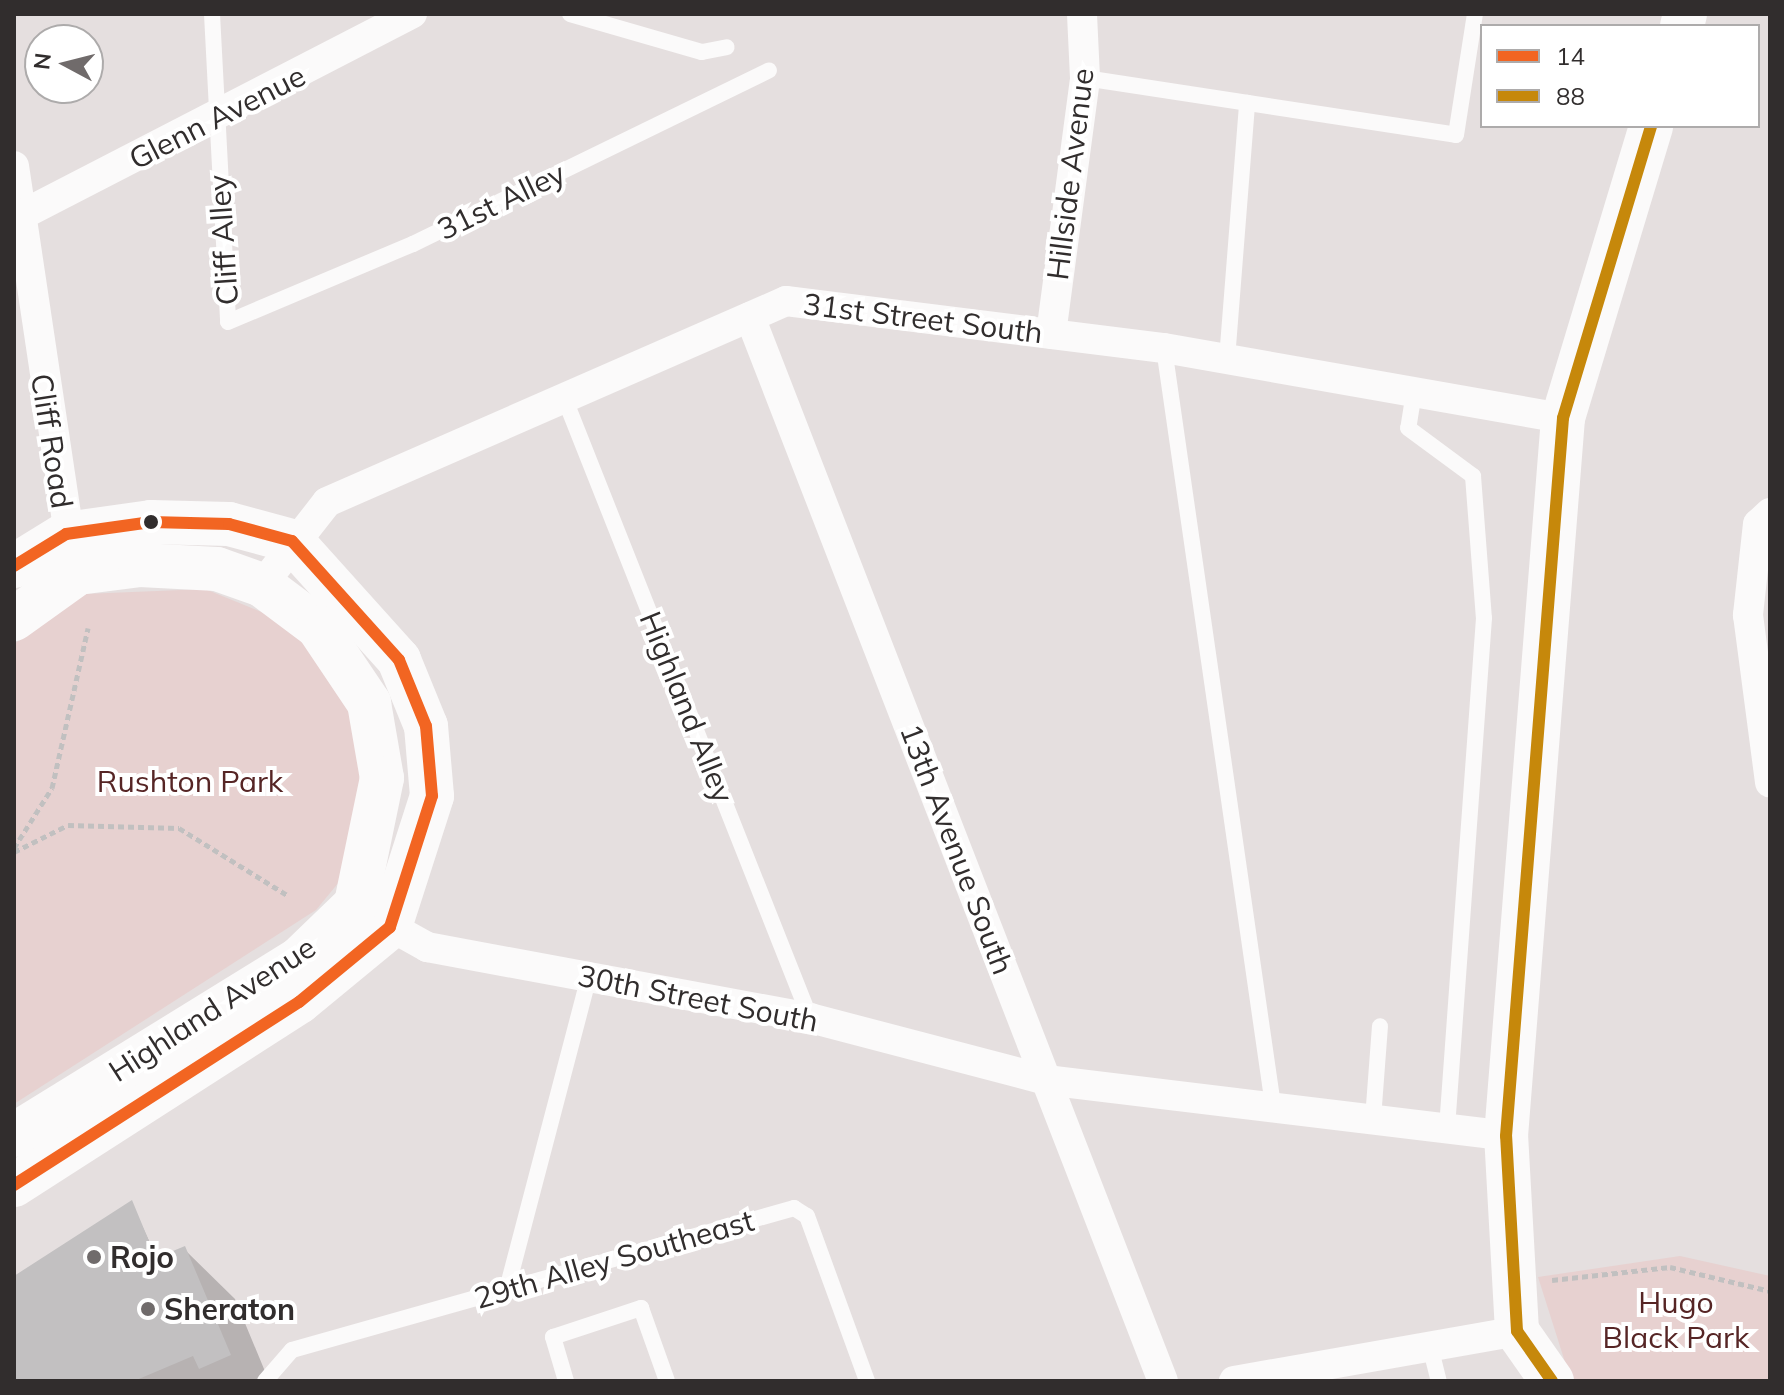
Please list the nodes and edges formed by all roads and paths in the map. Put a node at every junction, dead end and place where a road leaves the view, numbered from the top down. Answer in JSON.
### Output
{"nodes":[{"id":1,"x":212,"y":14,"type":"edge"},
{"id":2,"x":412,"y":14,"type":"edge"},
{"id":3,"x":570,"y":14,"type":"edge"},
{"id":4,"x":1082,"y":14,"type":"edge"},
{"id":5,"x":1475,"y":14,"type":"edge"},
{"id":6,"x":727,"y":47,"type":"dead end"},
{"id":7,"x":769,"y":70,"type":"dead end"},
{"id":8,"x":1085,"y":78,"type":"junction"},
{"id":9,"x":1247,"y":103,"type":"junction"},
{"id":10,"x":216,"y":119,"type":"junction"},
{"id":11,"x":1650,"y":128,"type":"edge"},
{"id":12,"x":14,"y":166,"type":"edge"},
{"id":13,"x":17,"y":218,"type":"edge"},
{"id":14,"x":750,"y":317,"type":"junction"},
{"id":15,"x":228,"y":322,"type":"joint"},
{"id":16,"x":1051,"y":334,"type":"junction"},
{"id":17,"x":1164,"y":348,"type":"junction"},
{"id":18,"x":1227,"y":359,"type":"junction"},
{"id":19,"x":1414,"y":392,"type":"junction"},
{"id":20,"x":564,"y":397,"type":"junction"},
{"id":21,"x":1563,"y":418,"type":"junction"},
{"id":22,"x":1770,"y":513,"type":"edge"},
{"id":23,"x":292,"y":541,"type":"junction"},
{"id":24,"x":72,"y":553,"type":"junction"},
{"id":25,"x":14,"y":566,"type":"edge"},
{"id":26,"x":262,"y":585,"type":"junction"},
{"id":27,"x":14,"y":619,"type":"edge"},
{"id":28,"x":88,"y":628,"type":"dead end"},
{"id":29,"x":1770,"y":783,"type":"edge"},
{"id":30,"x":14,"y":850,"type":"edge"},
{"id":31,"x":287,"y":895,"type":"dead end"},
{"id":32,"x":373,"y":916,"type":"junction"},
{"id":33,"x":589,"y":977,"type":"junction"},
{"id":34,"x":810,"y":1018,"type":"junction"},
{"id":35,"x":1380,"y":1026,"type":"dead end"},
{"id":36,"x":1046,"y":1080,"type":"junction"},
{"id":37,"x":1273,"y":1105,"type":"junction"},
{"id":38,"x":1373,"y":1119,"type":"junction"},
{"id":39,"x":1447,"y":1128,"type":"junction"},
{"id":40,"x":14,"y":1135,"type":"edge"},
{"id":41,"x":1506,"y":1136,"type":"junction"},
{"id":42,"x":14,"y":1185,"type":"edge"},
{"id":43,"x":1543,"y":1279,"type":"dead end"},
{"id":44,"x":507,"y":1289,"type":"junction"},
{"id":45,"x":1770,"y":1291,"type":"edge"},
{"id":46,"x":1517,"y":1331,"type":"junction"},
{"id":47,"x":1430,"y":1346,"type":"junction"},
{"id":48,"x":265,"y":1381,"type":"edge"},
{"id":49,"x":566,"y":1381,"type":"edge"},
{"id":50,"x":667,"y":1381,"type":"edge"},
{"id":51,"x":867,"y":1381,"type":"edge"},
{"id":52,"x":1163,"y":1381,"type":"edge"},
{"id":53,"x":1234,"y":1381,"type":"edge"},
{"id":54,"x":1439,"y":1381,"type":"edge"},
{"id":55,"x":1552,"y":1381,"type":"edge"}],
"edges":[{"from":1,"to":10,"type":"lane","name":"Cliff Alley"},
{"from":2,"to":10,"type":"street","name":"Glenn Avenue"},
{"from":3,"to":6,"type":"lane"},
{"from":4,"to":8,"type":"street","name":"Hillside Avenue"},
{"from":5,"to":9,"type":"lane"},
{"from":7,"to":15,"type":"lane","name":"31st Alley"},
{"from":8,"to":9,"type":"lane"},
{"from":8,"to":16,"type":"street","name":"Hillside Avenue"},
{"from":9,"to":18,"type":"lane"},
{"from":10,"to":13,"type":"street","name":"Glenn Avenue"},
{"from":10,"to":15,"type":"lane","name":"Cliff Alley"},
{"from":11,"to":21,"type":"street"},
{"from":12,"to":13,"type":"street","name":"Cliff Road"},
{"from":13,"to":24,"type":"street","name":"Cliff Road"},
{"from":14,"to":16,"type":"street","name":"31st Street South"},
{"from":14,"to":20,"type":"street","name":"31st Street South"},
{"from":14,"to":36,"type":"street","name":"13th Avenue South"},
{"from":16,"to":17,"type":"street","name":"31st Street South"},
{"from":17,"to":18,"type":"street","name":"31st Street South"},
{"from":17,"to":37,"type":"lane"},
{"from":18,"to":19,"type":"street","name":"31st Street South"},
{"from":19,"to":21,"type":"street","name":"31st Street South"},
{"from":19,"to":39,"type":"lane"},
{"from":20,"to":23,"type":"street","name":"31st Street South"},
{"from":20,"to":34,"type":"lane","name":"Highland Alley"},
{"from":21,"to":41,"type":"street"},
{"from":22,"to":29,"type":"street"},
{"from":23,"to":24,"type":"street"},
{"from":23,"to":26,"type":"street","name":"31st Street South"},
{"from":23,"to":32,"type":"street","name":"Highland Avenue"},
{"from":24,"to":25,"type":"street"},
{"from":24,"to":26,"type":"street"},
{"from":24,"to":27,"type":"street"},
{"from":26,"to":32,"type":"street"},
{"from":28,"to":30,"type":"path"},
{"from":30,"to":31,"type":"path"},
{"from":32,"to":33,"type":"street","name":"30th Street South"},
{"from":32,"to":40,"type":"street","name":"Highland Avenue"},
{"from":32,"to":42,"type":"street","name":"Highland Avenue"},
{"from":33,"to":34,"type":"street","name":"30th Street South"},
{"from":33,"to":44,"type":"lane"},
{"from":34,"to":36,"type":"street","name":"30th Street South"},
{"from":35,"to":38,"type":"lane"},
{"from":36,"to":37,"type":"street","name":"30th Street South"},
{"from":36,"to":52,"type":"street","name":"13th Avenue South"},
{"from":37,"to":38,"type":"street","name":"30th Street South"},
{"from":38,"to":39,"type":"street","name":"30th Street South"},
{"from":39,"to":41,"type":"street","name":"30th Street South"},
{"from":41,"to":46,"type":"street"},
{"from":43,"to":45,"type":"path"},
{"from":44,"to":48,"type":"lane","name":"29th Alley Southeast"},
{"from":44,"to":51,"type":"lane","name":"29th Alley Southeast"},
{"from":46,"to":47,"type":"street"},
{"from":46,"to":55,"type":"street"},
{"from":47,"to":53,"type":"street"},
{"from":47,"to":54,"type":"lane"},
{"from":49,"to":50,"type":"lane"}]}
